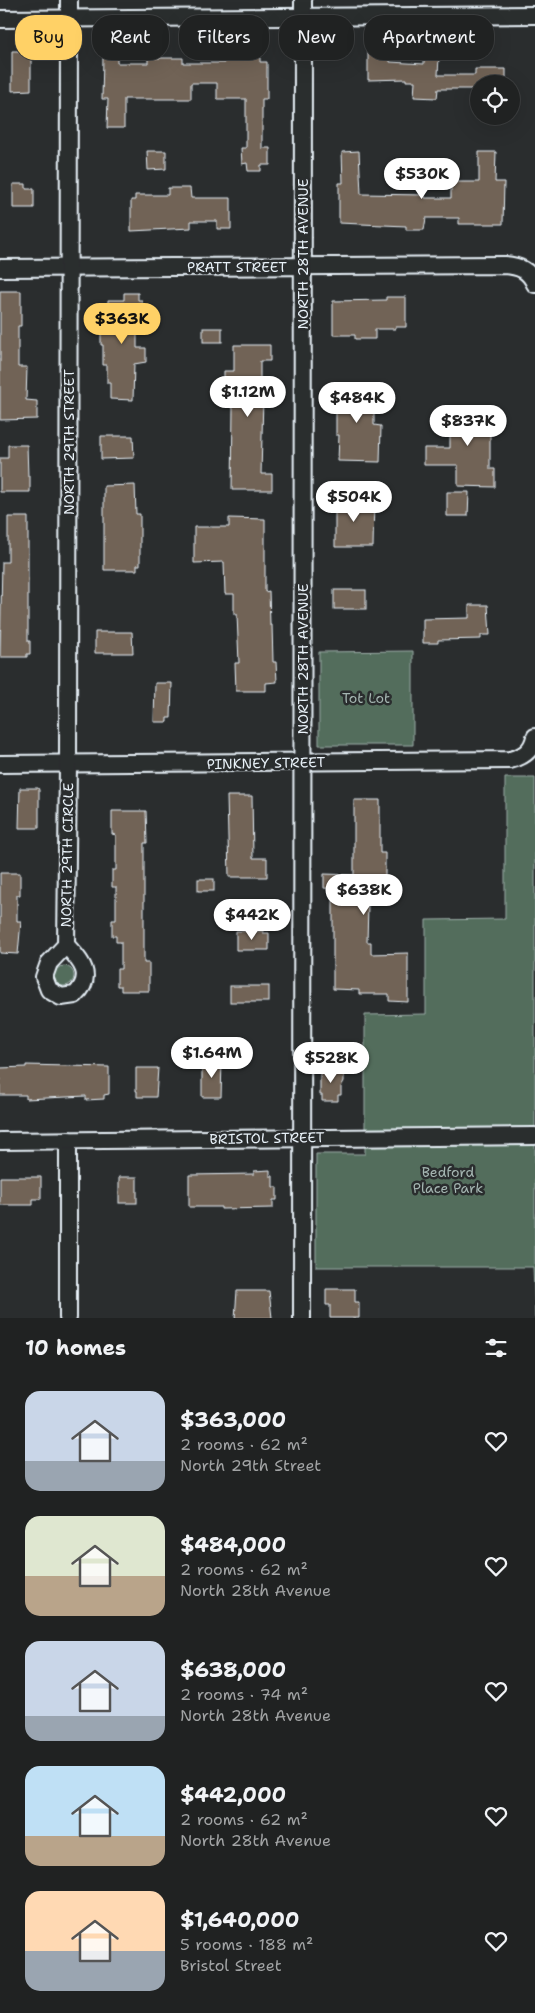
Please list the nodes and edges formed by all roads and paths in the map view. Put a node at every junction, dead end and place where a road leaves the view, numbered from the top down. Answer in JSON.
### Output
{"nodes":[{"id":1,"x":69,"y":0,"type":"edge"},
{"id":2,"x":303,"y":8,"type":"edge"},
{"id":3,"x":69,"y":15,"type":"edge"},
{"id":4,"x":535,"y":15,"type":"edge"},
{"id":5,"x":82,"y":17,"type":"edge"},
{"id":6,"x":0,"y":19,"type":"edge"},
{"id":7,"x":15,"y":19,"type":"edge"},
{"id":8,"x":69,"y":60,"type":"edge"},
{"id":9,"x":303,"y":266,"type":"junction"},
{"id":10,"x":0,"y":268,"type":"edge"},
{"id":11,"x":69,"y":268,"type":"junction"},
{"id":12,"x":533,"y":279,"type":"edge"},
{"id":13,"x":532,"y":744,"type":"edge"},
{"id":14,"x":302,"y":762,"type":"junction"},
{"id":15,"x":0,"y":764,"type":"edge"},
{"id":16,"x":68,"y":765,"type":"junction"},
{"id":17,"x":66,"y":946,"type":"dead end"},
{"id":18,"x":535,"y":1136,"type":"edge"},
{"id":19,"x":301,"y":1138,"type":"junction"},
{"id":20,"x":68,"y":1140,"type":"junction"},
{"id":21,"x":0,"y":1141,"type":"edge"},
{"id":22,"x":68,"y":1318,"type":"edge"},
{"id":23,"x":302,"y":1318,"type":"edge"}],
"edges":[{"from":1,"to":3,"type":"street","name":"NORTH 29TH STREET"},
{"from":2,"to":4,"type":"street"},
{"from":2,"to":5,"type":"street"},
{"from":2,"to":9,"type":"street","name":"NORTH 28TH AVENUE"},
{"from":6,"to":7,"type":"street"},
{"from":8,"to":11,"type":"street","name":"NORTH 29TH STREET"},
{"from":9,"to":11,"type":"street","name":"PRATT STREET"},
{"from":9,"to":12,"type":"street","name":"PRATT STREET"},
{"from":9,"to":14,"type":"street","name":"NORTH 28TH AVENUE"},
{"from":10,"to":11,"type":"street","name":"PRATT STREET"},
{"from":11,"to":16,"type":"street","name":"NORTH 29TH STREET"},
{"from":13,"to":14,"type":"street","name":"PINKNEY STREET"},
{"from":14,"to":16,"type":"street","name":"PINKNEY STREET"},
{"from":14,"to":19,"type":"street","name":"NORTH 28TH AVENUE"},
{"from":15,"to":16,"type":"street","name":"PINKNEY STREET"},
{"from":16,"to":17,"type":"street","name":"NORTH 29TH CIRCLE"},
{"from":18,"to":19,"type":"street","name":"BRISTOL STREET"},
{"from":19,"to":20,"type":"street","name":"BRISTOL STREET"},
{"from":19,"to":23,"type":"street","name":"NORTH 28TH AVENUE"},
{"from":20,"to":21,"type":"street","name":"BRISTOL STREET"},
{"from":20,"to":22,"type":"street"}]}
